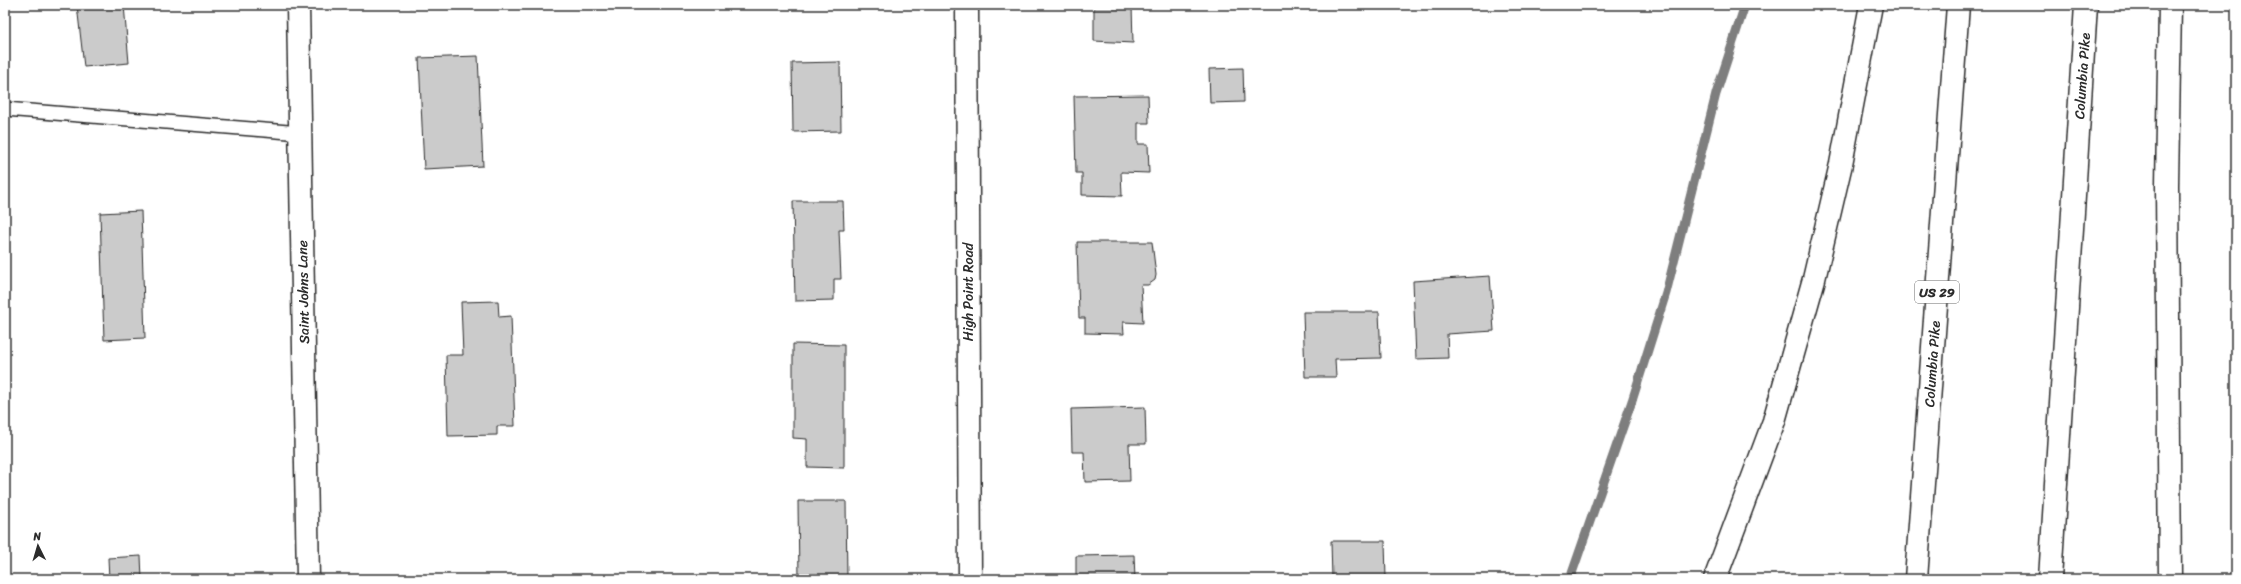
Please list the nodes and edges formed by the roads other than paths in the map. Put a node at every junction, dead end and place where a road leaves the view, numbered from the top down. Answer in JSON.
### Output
{"nodes":[{"id":1,"x":298,"y":5,"type":"edge"},
{"id":2,"x":967,"y":5,"type":"edge"},
{"id":3,"x":1871,"y":5,"type":"edge"},
{"id":4,"x":1958,"y":5,"type":"edge"},
{"id":5,"x":2086,"y":5,"type":"edge"},
{"id":6,"x":2170,"y":5,"type":"edge"},
{"id":7,"x":5,"y":109,"type":"edge"},
{"id":8,"x":301,"y":133,"type":"junction"},
{"id":9,"x":308,"y":579,"type":"edge"},
{"id":10,"x":970,"y":579,"type":"edge"},
{"id":11,"x":1715,"y":579,"type":"edge"},
{"id":12,"x":1916,"y":579,"type":"edge"},
{"id":13,"x":2050,"y":579,"type":"edge"},
{"id":14,"x":2170,"y":579,"type":"edge"}],
"edges":[{"from":1,"to":8,"type":"main road","name":"Saint Johns Lane"},
{"from":2,"to":10,"type":"main road","name":"High Point Road"},
{"from":3,"to":11,"type":"main road"},
{"from":4,"to":12,"type":"main road","name":"Columbia Pike","number":"US 29"},
{"from":5,"to":13,"type":"main road","name":"Columbia Pike"},
{"from":6,"to":14,"type":"main road"},
{"from":7,"to":8,"type":"lane"},
{"from":8,"to":9,"type":"main road","name":"Saint Johns Lane"}]}
